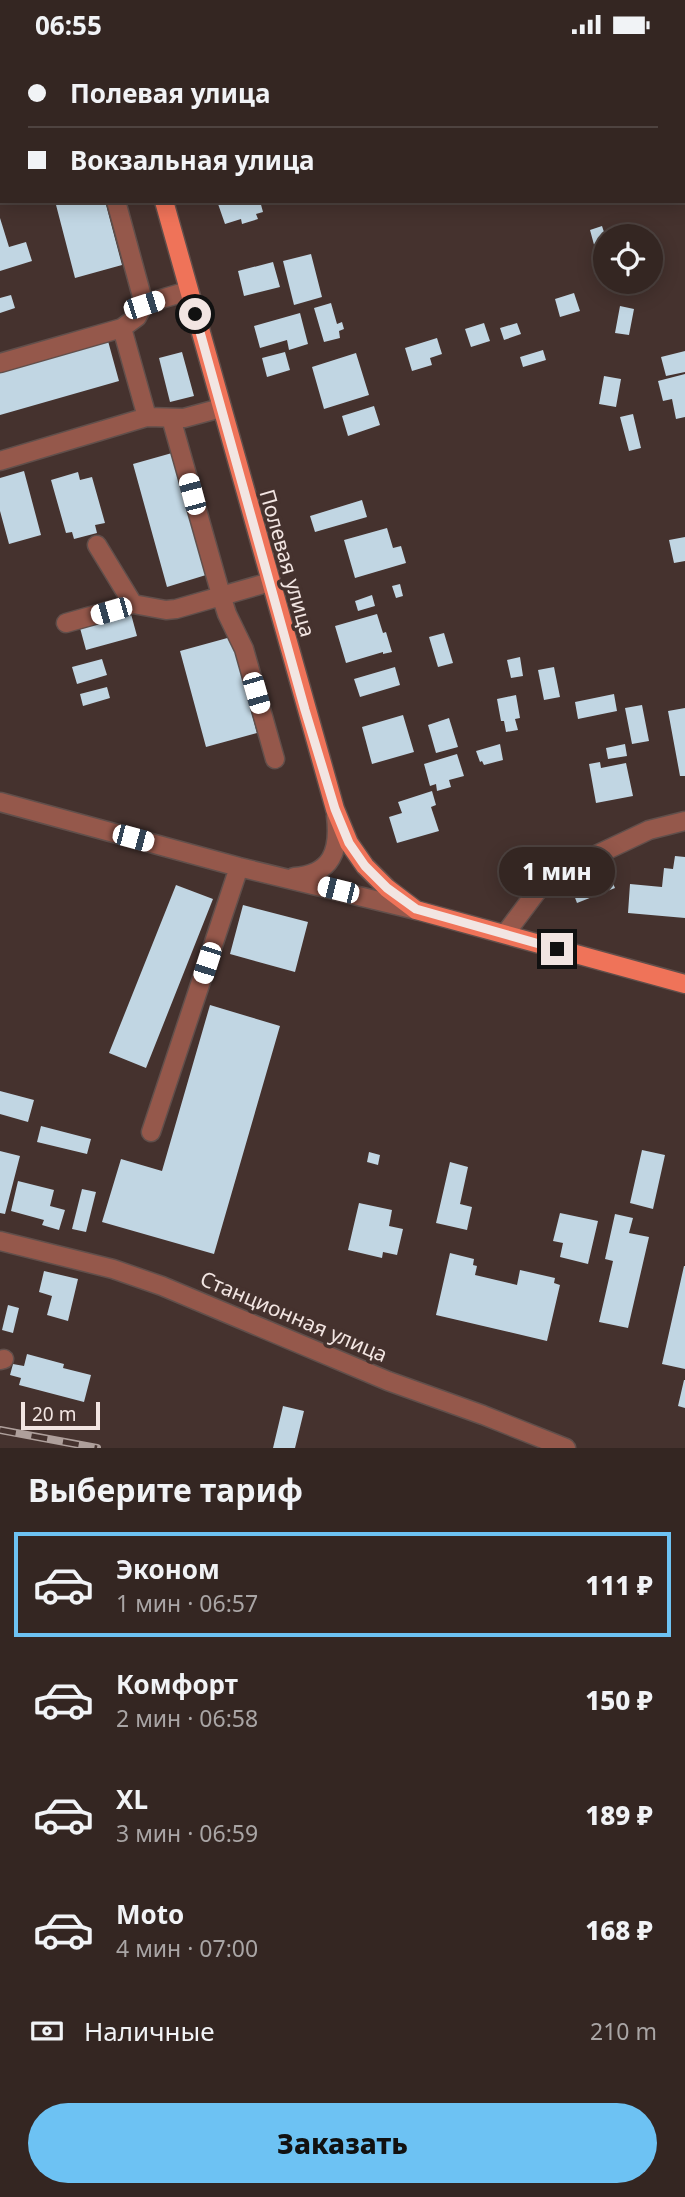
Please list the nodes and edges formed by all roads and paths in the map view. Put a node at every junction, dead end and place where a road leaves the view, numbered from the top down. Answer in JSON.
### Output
{"nodes":[{"id":1,"x":117,"y":203,"type":"edge"},
{"id":2,"x":165,"y":203,"type":"edge"},
{"id":3,"x":188,"y":291,"type":"junction"},
{"id":4,"x":144,"y":305,"type":"junction"},
{"id":5,"x":122,"y":328,"type":"junction"},
{"id":6,"x":0,"y":363,"type":"edge"},
{"id":7,"x":221,"y":408,"type":"junction"},
{"id":8,"x":148,"y":417,"type":"junction"},
{"id":9,"x":171,"y":418,"type":"junction"},
{"id":10,"x":0,"y":461,"type":"edge"},
{"id":11,"x":97,"y":545,"type":"dead end"},
{"id":12,"x":270,"y":582,"type":"junction"},
{"id":13,"x":221,"y":596,"type":"junction"},
{"id":14,"x":133,"y":604,"type":"junction"},
{"id":15,"x":66,"y":623,"type":"dead end"},
{"id":16,"x":275,"y":759,"type":"dead end"},
{"id":17,"x":0,"y":802,"type":"edge"},
{"id":18,"x":335,"y":809,"type":"junction"},
{"id":19,"x":685,"y":821,"type":"edge"},
{"id":20,"x":239,"y":867,"type":"junction"},
{"id":21,"x":287,"y":878,"type":"junction"},
{"id":22,"x":416,"y":909,"type":"junction"},
{"id":23,"x":505,"y":934,"type":"junction"},
{"id":24,"x":685,"y":985,"type":"edge"},
{"id":25,"x":151,"y":1132,"type":"dead end"},
{"id":26,"x":0,"y":1241,"type":"edge"},
{"id":27,"x":566,"y":1448,"type":"edge"}],
"edges":[{"from":1,"to":4,"type":"street"},
{"from":2,"to":3,"type":"main road","name":"Полевая улица"},
{"from":3,"to":4,"type":"street"},
{"from":3,"to":7,"type":"main road","name":"Полевая улица"},
{"from":4,"to":5,"type":"street"},
{"from":5,"to":6,"type":"street"},
{"from":5,"to":8,"type":"street"},
{"from":7,"to":9,"type":"street"},
{"from":7,"to":12,"type":"main road","name":"Полевая улица"},
{"from":8,"to":9,"type":"street"},
{"from":8,"to":10,"type":"street"},
{"from":9,"to":13,"type":"street"},
{"from":11,"to":14,"type":"street"},
{"from":12,"to":13,"type":"street"},
{"from":12,"to":18,"type":"main road","name":"Полевая улица"},
{"from":13,"to":14,"type":"street"},
{"from":13,"to":16,"type":"street"},
{"from":14,"to":15,"type":"street"},
{"from":17,"to":20,"type":"street"},
{"from":18,"to":21,"type":"street"},
{"from":18,"to":22,"type":"main road","name":"Полевая улица"},
{"from":19,"to":23,"type":"street"},
{"from":20,"to":21,"type":"street"},
{"from":20,"to":25,"type":"street"},
{"from":21,"to":22,"type":"street"},
{"from":22,"to":23,"type":"main road"},
{"from":23,"to":24,"type":"main road"},
{"from":26,"to":27,"type":"street","name":"Станционная улица"}]}
